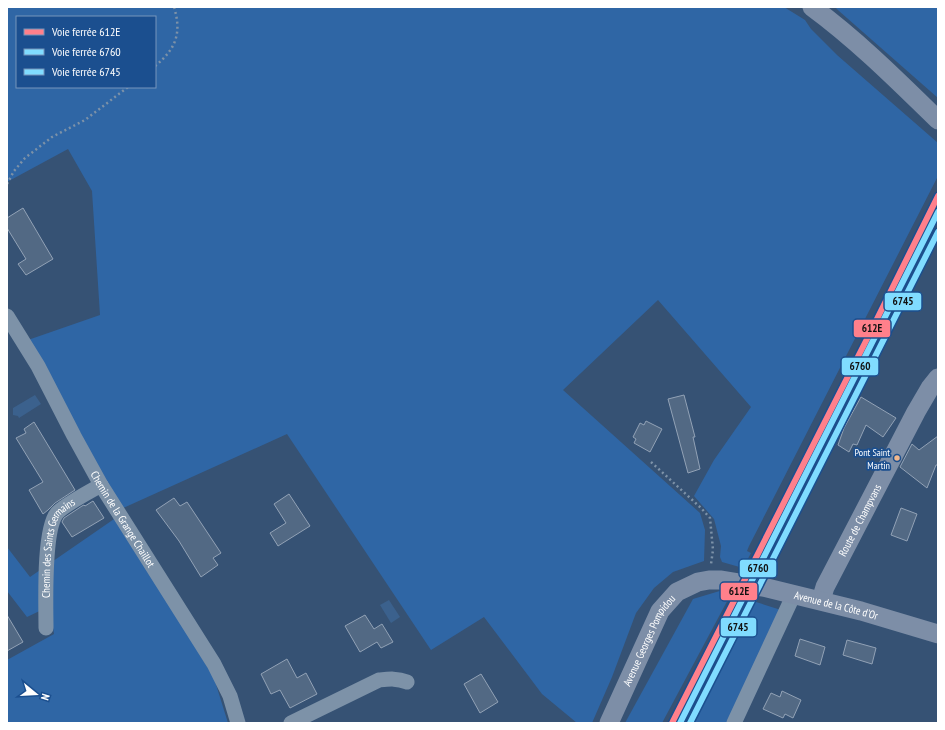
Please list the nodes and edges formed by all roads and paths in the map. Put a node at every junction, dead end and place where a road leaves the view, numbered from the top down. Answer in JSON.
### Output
{"nodes":[{"id":1,"x":174,"y":7,"type":"edge"},
{"id":2,"x":812,"y":7,"type":"edge"},
{"id":3,"x":156,"y":65,"type":"edge"},
{"id":4,"x":127,"y":88,"type":"edge"},
{"id":5,"x":938,"y":120,"type":"edge"},
{"id":6,"x":7,"y":184,"type":"edge"},
{"id":7,"x":7,"y":316,"type":"edge"},
{"id":8,"x":938,"y":378,"type":"edge"},
{"id":9,"x":651,"y":462,"type":"dead end"},
{"id":10,"x":101,"y":485,"type":"junction"},
{"id":11,"x":709,"y":580,"type":"junction"},
{"id":12,"x":734,"y":581,"type":"joint"},
{"id":13,"x":794,"y":594,"type":"junction"},
{"id":14,"x":821,"y":600,"type":"junction"},
{"id":15,"x":46,"y":628,"type":"dead end"},
{"id":16,"x":938,"y":634,"type":"edge"},
{"id":17,"x":407,"y":682,"type":"dead end"},
{"id":18,"x":238,"y":723,"type":"edge"},
{"id":19,"x":291,"y":723,"type":"edge"},
{"id":20,"x":609,"y":723,"type":"edge"},
{"id":21,"x":734,"y":723,"type":"edge"}],
"edges":[{"from":1,"to":3,"type":"path"},
{"from":2,"to":5,"type":"main road"},
{"from":4,"to":6,"type":"path"},
{"from":7,"to":10,"type":"street","name":"Chemin de la Grange Chaillot"},
{"from":8,"to":14,"type":"main road","name":"Route de Champvans"},
{"from":9,"to":11,"type":"path"},
{"from":10,"to":15,"type":"street","name":"Chemin des Saints Germains"},
{"from":10,"to":18,"type":"street","name":"Chemin de la Grange Chaillot"},
{"from":11,"to":12,"type":"main road","name":"Avenue Georges Pompidou"},
{"from":11,"to":20,"type":"main road","name":"Avenue Georges Pompidou"},
{"from":12,"to":13,"type":"main road","name":"Avenue de la Côte d'Or"},
{"from":13,"to":14,"type":"main road","name":"Avenue de la Côte d'Or"},
{"from":13,"to":21,"type":"street"},
{"from":14,"to":16,"type":"main road","name":"Avenue de la Côte d'Or"},
{"from":17,"to":19,"type":"street"}]}
